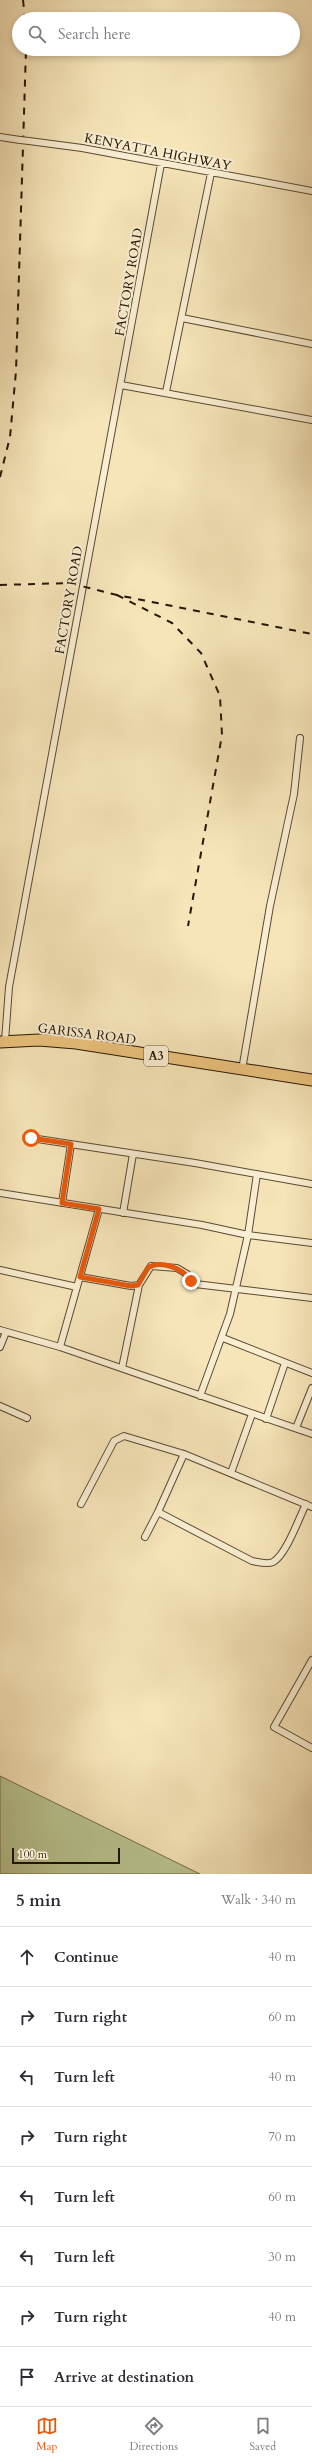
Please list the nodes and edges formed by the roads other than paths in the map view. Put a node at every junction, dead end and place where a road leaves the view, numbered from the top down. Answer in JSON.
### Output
{"nodes":[{"id":1,"x":0,"y":137,"type":"edge"},
{"id":2,"x":161,"y":164,"type":"junction"},
{"id":3,"x":211,"y":173,"type":"junction"},
{"id":4,"x":312,"y":191,"type":"edge"},
{"id":5,"x":182,"y":318,"type":"junction"},
{"id":6,"x":312,"y":344,"type":"edge"},
{"id":7,"x":121,"y":385,"type":"junction"},
{"id":8,"x":166,"y":392,"type":"junction"},
{"id":9,"x":312,"y":420,"type":"edge"},
{"id":10,"x":300,"y":738,"type":"dead end"},
{"id":11,"x":3,"y":1042,"type":"edge"},
{"id":12,"x":242,"y":1070,"type":"junction"},
{"id":13,"x":312,"y":1080,"type":"edge"},
{"id":14,"x":31,"y":1138,"type":"dead end"},
{"id":15,"x":71,"y":1144,"type":"junction"},
{"id":16,"x":133,"y":1154,"type":"junction"},
{"id":17,"x":257,"y":1174,"type":"junction"},
{"id":18,"x":312,"y":1184,"type":"edge"},
{"id":19,"x":0,"y":1193,"type":"edge"},
{"id":20,"x":62,"y":1203,"type":"junction"},
{"id":21,"x":99,"y":1209,"type":"junction"},
{"id":22,"x":123,"y":1213,"type":"junction"},
{"id":23,"x":248,"y":1234,"type":"junction"},
{"id":24,"x":312,"y":1243,"type":"edge"},
{"id":25,"x":0,"y":1270,"type":"edge"},
{"id":26,"x":80,"y":1277,"type":"junction"},
{"id":27,"x":138,"y":1285,"type":"junction"},
{"id":28,"x":77,"y":1287,"type":"junction"},
{"id":29,"x":238,"y":1288,"type":"junction"},
{"id":30,"x":312,"y":1298,"type":"edge"},
{"id":31,"x":3,"y":1331,"type":"edge"},
{"id":32,"x":223,"y":1338,"type":"junction"},
{"id":33,"x":0,"y":1347,"type":"edge"},
{"id":34,"x":60,"y":1347,"type":"junction"},
{"id":35,"x":285,"y":1363,"type":"junction"},
{"id":36,"x":122,"y":1368,"type":"junction"},
{"id":37,"x":312,"y":1373,"type":"edge"},
{"id":38,"x":312,"y":1388,"type":"edge"},
{"id":39,"x":200,"y":1396,"type":"junction"},
{"id":40,"x":0,"y":1406,"type":"edge"},
{"id":41,"x":252,"y":1414,"type":"junction"},
{"id":42,"x":27,"y":1418,"type":"dead end"},
{"id":43,"x":266,"y":1418,"type":"junction"},
{"id":44,"x":296,"y":1428,"type":"junction"},
{"id":45,"x":312,"y":1434,"type":"edge"},
{"id":46,"x":184,"y":1454,"type":"junction"},
{"id":47,"x":231,"y":1473,"type":"junction"},
{"id":48,"x":81,"y":1504,"type":"dead end"},
{"id":49,"x":309,"y":1506,"type":"edge"},
{"id":50,"x":158,"y":1512,"type":"junction"},
{"id":51,"x":145,"y":1537,"type":"dead end"},
{"id":52,"x":312,"y":1660,"type":"edge"},
{"id":53,"x":312,"y":1748,"type":"edge"}],
"edges":[{"from":1,"to":2,"type":"street","name":"KENYATTA HIGHWAY","bridge":true},
{"from":2,"to":3,"type":"street","name":"KENYATTA HIGHWAY"},
{"from":2,"to":7,"type":"street","name":"FACTORY ROAD"},
{"from":3,"to":4,"type":"street","name":"KENYATTA HIGHWAY"},
{"from":3,"to":5,"type":"street"},
{"from":5,"to":6,"type":"street"},
{"from":5,"to":8,"type":"street"},
{"from":7,"to":8,"type":"street"},
{"from":7,"to":11,"type":"street","name":"FACTORY ROAD"},
{"from":8,"to":9,"type":"street"},
{"from":10,"to":12,"type":"street"},
{"from":11,"to":12,"type":"highway","name":"GARISSA ROAD","number":"A3"},
{"from":12,"to":13,"type":"highway","name":"GARISSA ROAD","number":"A3"},
{"from":14,"to":15,"type":"street"},
{"from":15,"to":16,"type":"street"},
{"from":15,"to":20,"type":"street"},
{"from":16,"to":17,"type":"street"},
{"from":16,"to":22,"type":"street"},
{"from":17,"to":18,"type":"street"},
{"from":17,"to":23,"type":"street"},
{"from":19,"to":20,"type":"street"},
{"from":20,"to":21,"type":"street"},
{"from":21,"to":22,"type":"street"},
{"from":21,"to":26,"type":"street"},
{"from":22,"to":23,"type":"street"},
{"from":23,"to":24,"type":"street"},
{"from":23,"to":29,"type":"street"},
{"from":25,"to":28,"type":"street"},
{"from":26,"to":27,"type":"street"},
{"from":26,"to":28,"type":"street"},
{"from":27,"to":29,"type":"street"},
{"from":27,"to":36,"type":"street"},
{"from":28,"to":34,"type":"street"},
{"from":29,"to":30,"type":"street"},
{"from":29,"to":32,"type":"street"},
{"from":31,"to":33,"type":"street"},
{"from":31,"to":34,"type":"street"},
{"from":32,"to":35,"type":"street"},
{"from":32,"to":39,"type":"street"},
{"from":34,"to":36,"type":"street"},
{"from":35,"to":37,"type":"street"},
{"from":35,"to":43,"type":"street"},
{"from":36,"to":39,"type":"street"},
{"from":38,"to":44,"type":"street"},
{"from":39,"to":41,"type":"street"},
{"from":40,"to":42,"type":"street"},
{"from":41,"to":43,"type":"street"},
{"from":41,"to":47,"type":"street"},
{"from":43,"to":44,"type":"street"},
{"from":44,"to":45,"type":"street"},
{"from":46,"to":47,"type":"street"},
{"from":46,"to":48,"type":"street"},
{"from":46,"to":50,"type":"street"},
{"from":47,"to":49,"type":"street"},
{"from":49,"to":50,"type":"street"},
{"from":50,"to":51,"type":"street"},
{"from":52,"to":53,"type":"street"}]}
